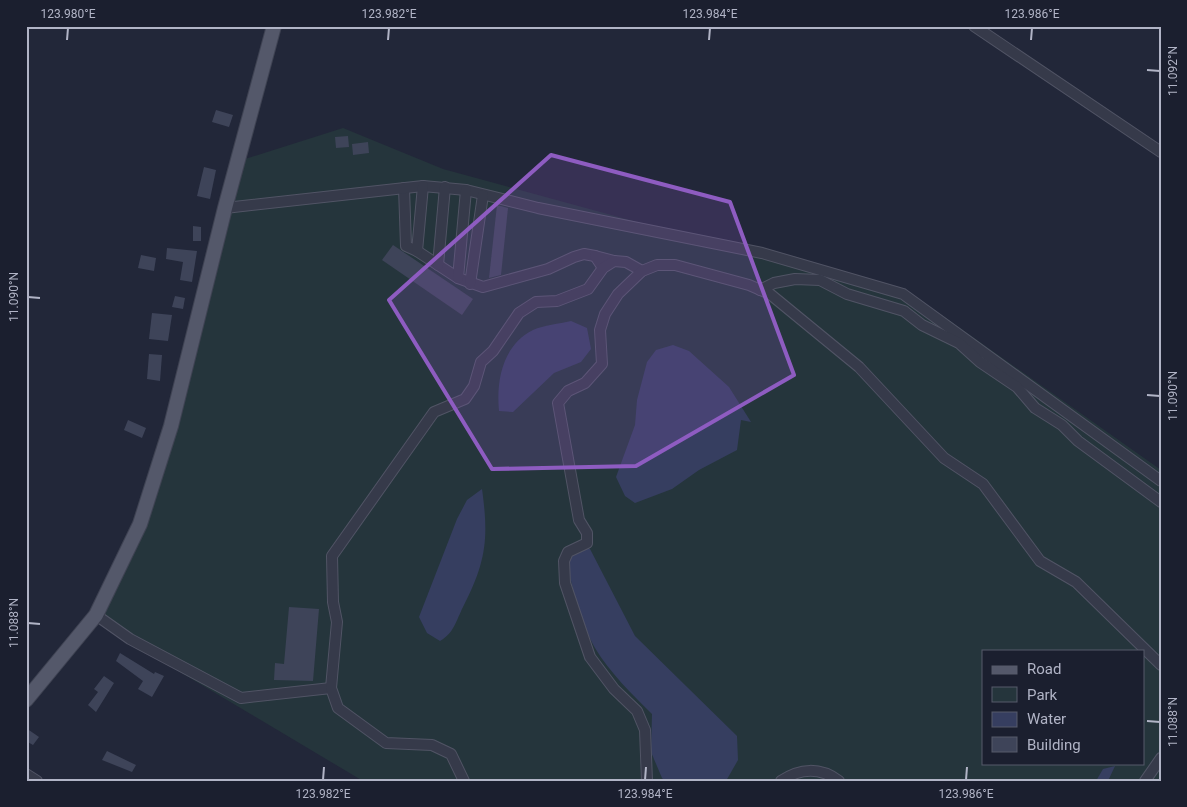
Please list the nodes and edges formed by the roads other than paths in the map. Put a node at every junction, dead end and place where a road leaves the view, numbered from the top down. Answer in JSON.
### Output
{"nodes":[{"id":1,"x":274,"y":26,"type":"edge"},
{"id":2,"x":974,"y":26,"type":"edge"},
{"id":3,"x":1161,"y":152,"type":"edge"},
{"id":4,"x":423,"y":186,"type":"junction"},
{"id":5,"x":445,"y":187,"type":"junction"},
{"id":6,"x":404,"y":188,"type":"junction"},
{"id":7,"x":466,"y":190,"type":"junction"},
{"id":8,"x":483,"y":195,"type":"junction"},
{"id":9,"x":225,"y":208,"type":"junction"},
{"id":10,"x":417,"y":251,"type":"junction"},
{"id":11,"x":595,"y":256,"type":"junction"},
{"id":12,"x":614,"y":261,"type":"junction"},
{"id":13,"x":438,"y":265,"type":"junction"},
{"id":14,"x":603,"y":268,"type":"junction"},
{"id":15,"x":642,"y":271,"type":"junction"},
{"id":16,"x":458,"y":278,"type":"junction"},
{"id":17,"x":470,"y":284,"type":"junction"},
{"id":18,"x":760,"y":290,"type":"junction"},
{"id":19,"x":1161,"y":482,"type":"edge"},
{"id":20,"x":1161,"y":502,"type":"edge"},
{"id":21,"x":96,"y":615,"type":"junction"},
{"id":22,"x":1161,"y":665,"type":"edge"},
{"id":23,"x":331,"y":688,"type":"junction"},
{"id":24,"x":26,"y":700,"type":"edge"},
{"id":25,"x":1161,"y":758,"type":"edge"},
{"id":26,"x":26,"y":774,"type":"edge"},
{"id":27,"x":37,"y":781,"type":"edge"},
{"id":28,"x":464,"y":781,"type":"edge"},
{"id":29,"x":647,"y":781,"type":"edge"},
{"id":30,"x":781,"y":781,"type":"edge"},
{"id":31,"x":839,"y":781,"type":"edge"},
{"id":32,"x":1145,"y":781,"type":"edge"}],
"edges":[{"from":1,"to":9,"type":"main road"},
{"from":2,"to":3,"type":"street"},
{"from":4,"to":5,"type":"street"},
{"from":4,"to":6,"type":"street"},
{"from":4,"to":10,"type":"street"},
{"from":5,"to":7,"type":"street"},
{"from":5,"to":13,"type":"street"},
{"from":6,"to":9,"type":"street"},
{"from":6,"to":10,"type":"street"},
{"from":7,"to":8,"type":"street"},
{"from":7,"to":16,"type":"street"},
{"from":8,"to":17,"type":"street"},
{"from":8,"to":19,"type":"street"},
{"from":9,"to":21,"type":"main road"},
{"from":10,"to":13,"type":"street"},
{"from":11,"to":12,"type":"street"},
{"from":11,"to":14,"type":"street"},
{"from":11,"to":17,"type":"street"},
{"from":12,"to":14,"type":"street"},
{"from":12,"to":15,"type":"street"},
{"from":13,"to":16,"type":"street"},
{"from":14,"to":23,"type":"street"},
{"from":15,"to":18,"type":"street"},
{"from":15,"to":29,"type":"street"},
{"from":16,"to":17,"type":"street"},
{"from":18,"to":20,"type":"street"},
{"from":18,"to":22,"type":"street"},
{"from":21,"to":23,"type":"street"},
{"from":21,"to":24,"type":"main road"},
{"from":23,"to":28,"type":"street"},
{"from":25,"to":32,"type":"street"},
{"from":26,"to":27,"type":"street"},
{"from":30,"to":31,"type":"street"}]}
